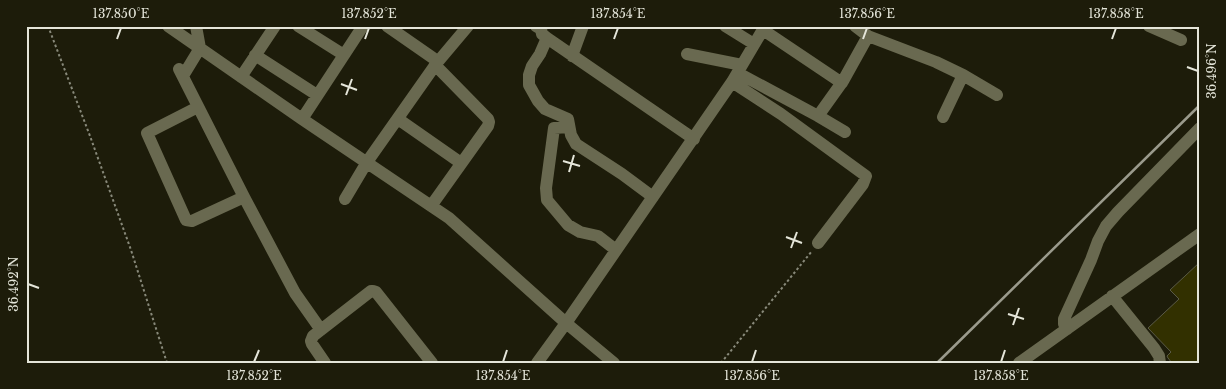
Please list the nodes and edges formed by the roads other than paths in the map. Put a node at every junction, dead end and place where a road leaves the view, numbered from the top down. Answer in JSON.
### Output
{"nodes":[{"id":1,"x":168,"y":26,"type":"edge"},
{"id":2,"x":196,"y":26,"type":"edge"},
{"id":3,"x":275,"y":26,"type":"edge"},
{"id":4,"x":298,"y":26,"type":"edge"},
{"id":5,"x":363,"y":26,"type":"edge"},
{"id":6,"x":386,"y":26,"type":"edge"},
{"id":7,"x":468,"y":26,"type":"edge"},
{"id":8,"x":582,"y":26,"type":"edge"},
{"id":9,"x":725,"y":26,"type":"edge"},
{"id":10,"x":855,"y":26,"type":"edge"},
{"id":11,"x":1149,"y":26,"type":"edge"},
{"id":12,"x":764,"y":28,"type":"edge"},
{"id":13,"x":542,"y":30,"type":"edge"},
{"id":14,"x":868,"y":36,"type":"junction"},
{"id":15,"x":1181,"y":40,"type":"dead end"},
{"id":16,"x":754,"y":44,"type":"junction"},
{"id":17,"x":200,"y":48,"type":"junction"},
{"id":18,"x":344,"y":54,"type":"junction"},
{"id":19,"x":687,"y":54,"type":"dead end"},
{"id":20,"x":255,"y":55,"type":"junction"},
{"id":21,"x":572,"y":56,"type":"junction"},
{"id":22,"x":436,"y":64,"type":"junction"},
{"id":23,"x":737,"y":73,"type":"junction"},
{"id":24,"x":963,"y":75,"type":"junction"},
{"id":25,"x":241,"y":77,"type":"junction"},
{"id":26,"x":842,"y":83,"type":"junction"},
{"id":27,"x":317,"y":95,"type":"junction"},
{"id":28,"x":996,"y":95,"type":"dead end"},
{"id":29,"x":198,"y":107,"type":"junction"},
{"id":30,"x":818,"y":116,"type":"junction"},
{"id":31,"x":943,"y":117,"type":"dead end"},
{"id":32,"x":302,"y":119,"type":"junction"},
{"id":33,"x":398,"y":119,"type":"junction"},
{"id":34,"x":569,"y":127,"type":"junction"},
{"id":35,"x":1200,"y":128,"type":"edge"},
{"id":36,"x":845,"y":132,"type":"dead end"},
{"id":37,"x":694,"y":139,"type":"junction"},
{"id":38,"x":367,"y":162,"type":"junction"},
{"id":39,"x":461,"y":163,"type":"junction"},
{"id":40,"x":244,"y":197,"type":"junction"},
{"id":41,"x":653,"y":197,"type":"junction"},
{"id":42,"x":345,"y":199,"type":"dead end"},
{"id":43,"x":431,"y":206,"type":"junction"},
{"id":44,"x":1200,"y":234,"type":"edge"},
{"id":45,"x":818,"y":243,"type":"road end"},
{"id":46,"x":616,"y":250,"type":"junction"},
{"id":47,"x":1112,"y":296,"type":"junction"},
{"id":48,"x":566,"y":323,"type":"junction"},
{"id":49,"x":1067,"y":329,"type":"junction"},
{"id":50,"x":321,"y":330,"type":"junction"},
{"id":51,"x":429,"y":362,"type":"edge"},
{"id":52,"x":326,"y":363,"type":"edge"},
{"id":53,"x":537,"y":363,"type":"edge"},
{"id":54,"x":614,"y":363,"type":"edge"},
{"id":55,"x":1019,"y":363,"type":"edge"},
{"id":56,"x":1159,"y":363,"type":"edge"}],
"edges":[{"from":1,"to":17,"type":"street"},
{"from":2,"to":17,"type":"street"},
{"from":3,"to":20,"type":"street"},
{"from":4,"to":18,"type":"street"},
{"from":5,"to":18,"type":"street"},
{"from":6,"to":22,"type":"street"},
{"from":7,"to":22,"type":"street"},
{"from":8,"to":21,"type":"street"},
{"from":9,"to":16,"type":"street"},
{"from":10,"to":14,"type":"street"},
{"from":11,"to":15,"type":"street"},
{"from":12,"to":16,"type":"street"},
{"from":12,"to":26,"type":"street"},
{"from":13,"to":21,"type":"street"},
{"from":13,"to":34,"type":"street"},
{"from":14,"to":24,"type":"street"},
{"from":14,"to":26,"type":"street"},
{"from":16,"to":23,"type":"street"},
{"from":17,"to":25,"type":"street"},
{"from":17,"to":29,"type":"street"},
{"from":18,"to":27,"type":"street"},
{"from":19,"to":23,"type":"street"},
{"from":20,"to":25,"type":"street"},
{"from":20,"to":27,"type":"street"},
{"from":21,"to":37,"type":"street"},
{"from":22,"to":33,"type":"street"},
{"from":22,"to":39,"type":"street"},
{"from":23,"to":30,"type":"street"},
{"from":23,"to":37,"type":"street"},
{"from":23,"to":45,"type":"street"},
{"from":24,"to":28,"type":"street"},
{"from":24,"to":31,"type":"street"},
{"from":25,"to":32,"type":"street"},
{"from":26,"to":30,"type":"street"},
{"from":27,"to":32,"type":"street"},
{"from":29,"to":40,"type":"street"},
{"from":29,"to":40,"type":"street"},
{"from":30,"to":36,"type":"street"},
{"from":32,"to":38,"type":"street"},
{"from":33,"to":38,"type":"street"},
{"from":33,"to":39,"type":"street"},
{"from":34,"to":41,"type":"street"},
{"from":34,"to":46,"type":"street"},
{"from":35,"to":49,"type":"street"},
{"from":37,"to":41,"type":"street"},
{"from":38,"to":42,"type":"street"},
{"from":38,"to":43,"type":"street"},
{"from":39,"to":43,"type":"street"},
{"from":40,"to":50,"type":"street"},
{"from":41,"to":46,"type":"street"},
{"from":43,"to":48,"type":"street"},
{"from":44,"to":47,"type":"street"},
{"from":46,"to":48,"type":"street"},
{"from":47,"to":49,"type":"street"},
{"from":47,"to":56,"type":"street"},
{"from":48,"to":53,"type":"street"},
{"from":48,"to":54,"type":"street"},
{"from":49,"to":55,"type":"street"},
{"from":50,"to":51,"type":"street"},
{"from":50,"to":52,"type":"street"}]}
